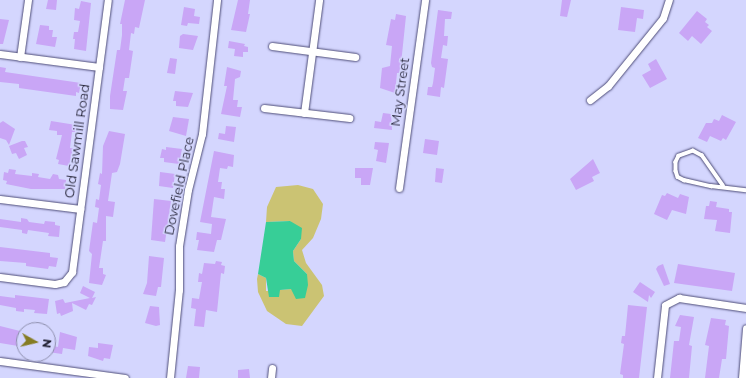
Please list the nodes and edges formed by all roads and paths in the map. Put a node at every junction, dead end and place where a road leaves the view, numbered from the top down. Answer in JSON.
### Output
{"nodes":[{"id":1,"x":28,"y":0,"type":"edge"},
{"id":2,"x":108,"y":0,"type":"edge"},
{"id":3,"x":217,"y":0,"type":"edge"},
{"id":4,"x":319,"y":0,"type":"edge"},
{"id":5,"x":425,"y":0,"type":"edge"},
{"id":6,"x":669,"y":0,"type":"edge"},
{"id":7,"x":272,"y":46,"type":"dead end"},
{"id":8,"x":312,"y":51,"type":"junction"},
{"id":9,"x":0,"y":54,"type":"edge"},
{"id":10,"x":20,"y":57,"type":"junction"},
{"id":11,"x":355,"y":57,"type":"dead end"},
{"id":12,"x":99,"y":67,"type":"junction"},
{"id":13,"x":590,"y":100,"type":"dead end"},
{"id":14,"x":264,"y":108,"type":"dead end"},
{"id":15,"x":304,"y":113,"type":"junction"},
{"id":16,"x":349,"y":118,"type":"dead end"},
{"id":17,"x":723,"y":186,"type":"junction"},
{"id":18,"x":399,"y":188,"type":"dead end"},
{"id":19,"x":746,"y":190,"type":"edge"},
{"id":20,"x":0,"y":198,"type":"edge"},
{"id":21,"x":80,"y":209,"type":"junction"},
{"id":22,"x":0,"y":277,"type":"edge"},
{"id":23,"x":746,"y":308,"type":"edge"},
{"id":24,"x":746,"y":328,"type":"edge"},
{"id":25,"x":0,"y":361,"type":"edge"},
{"id":26,"x":272,"y":368,"type":"dead end"},
{"id":27,"x":125,"y":378,"type":"edge"},
{"id":28,"x":170,"y":378,"type":"edge"},
{"id":29,"x":271,"y":378,"type":"edge"},
{"id":30,"x":658,"y":378,"type":"edge"},
{"id":31,"x":742,"y":378,"type":"edge"}],
"edges":[{"from":1,"to":10,"type":"street"},
{"from":2,"to":12,"type":"street","name":"Old Sawmill Road"},
{"from":3,"to":28,"type":"street","name":"Dovefield Place"},
{"from":4,"to":8,"type":"street"},
{"from":5,"to":18,"type":"street","name":"May Street"},
{"from":6,"to":13,"type":"street"},
{"from":7,"to":8,"type":"street"},
{"from":8,"to":11,"type":"street"},
{"from":8,"to":15,"type":"street"},
{"from":9,"to":10,"type":"street"},
{"from":10,"to":12,"type":"street"},
{"from":12,"to":21,"type":"street","name":"Old Sawmill Road"},
{"from":14,"to":15,"type":"street"},
{"from":15,"to":16,"type":"street"},
{"from":17,"to":17,"type":"lane"},
{"from":17,"to":19,"type":"lane"},
{"from":20,"to":21,"type":"street"},
{"from":21,"to":22,"type":"street","name":"Old Sawmill Road"},
{"from":23,"to":30,"type":"street"},
{"from":24,"to":31,"type":"street"},
{"from":25,"to":27,"type":"street"},
{"from":26,"to":29,"type":"street"}]}
